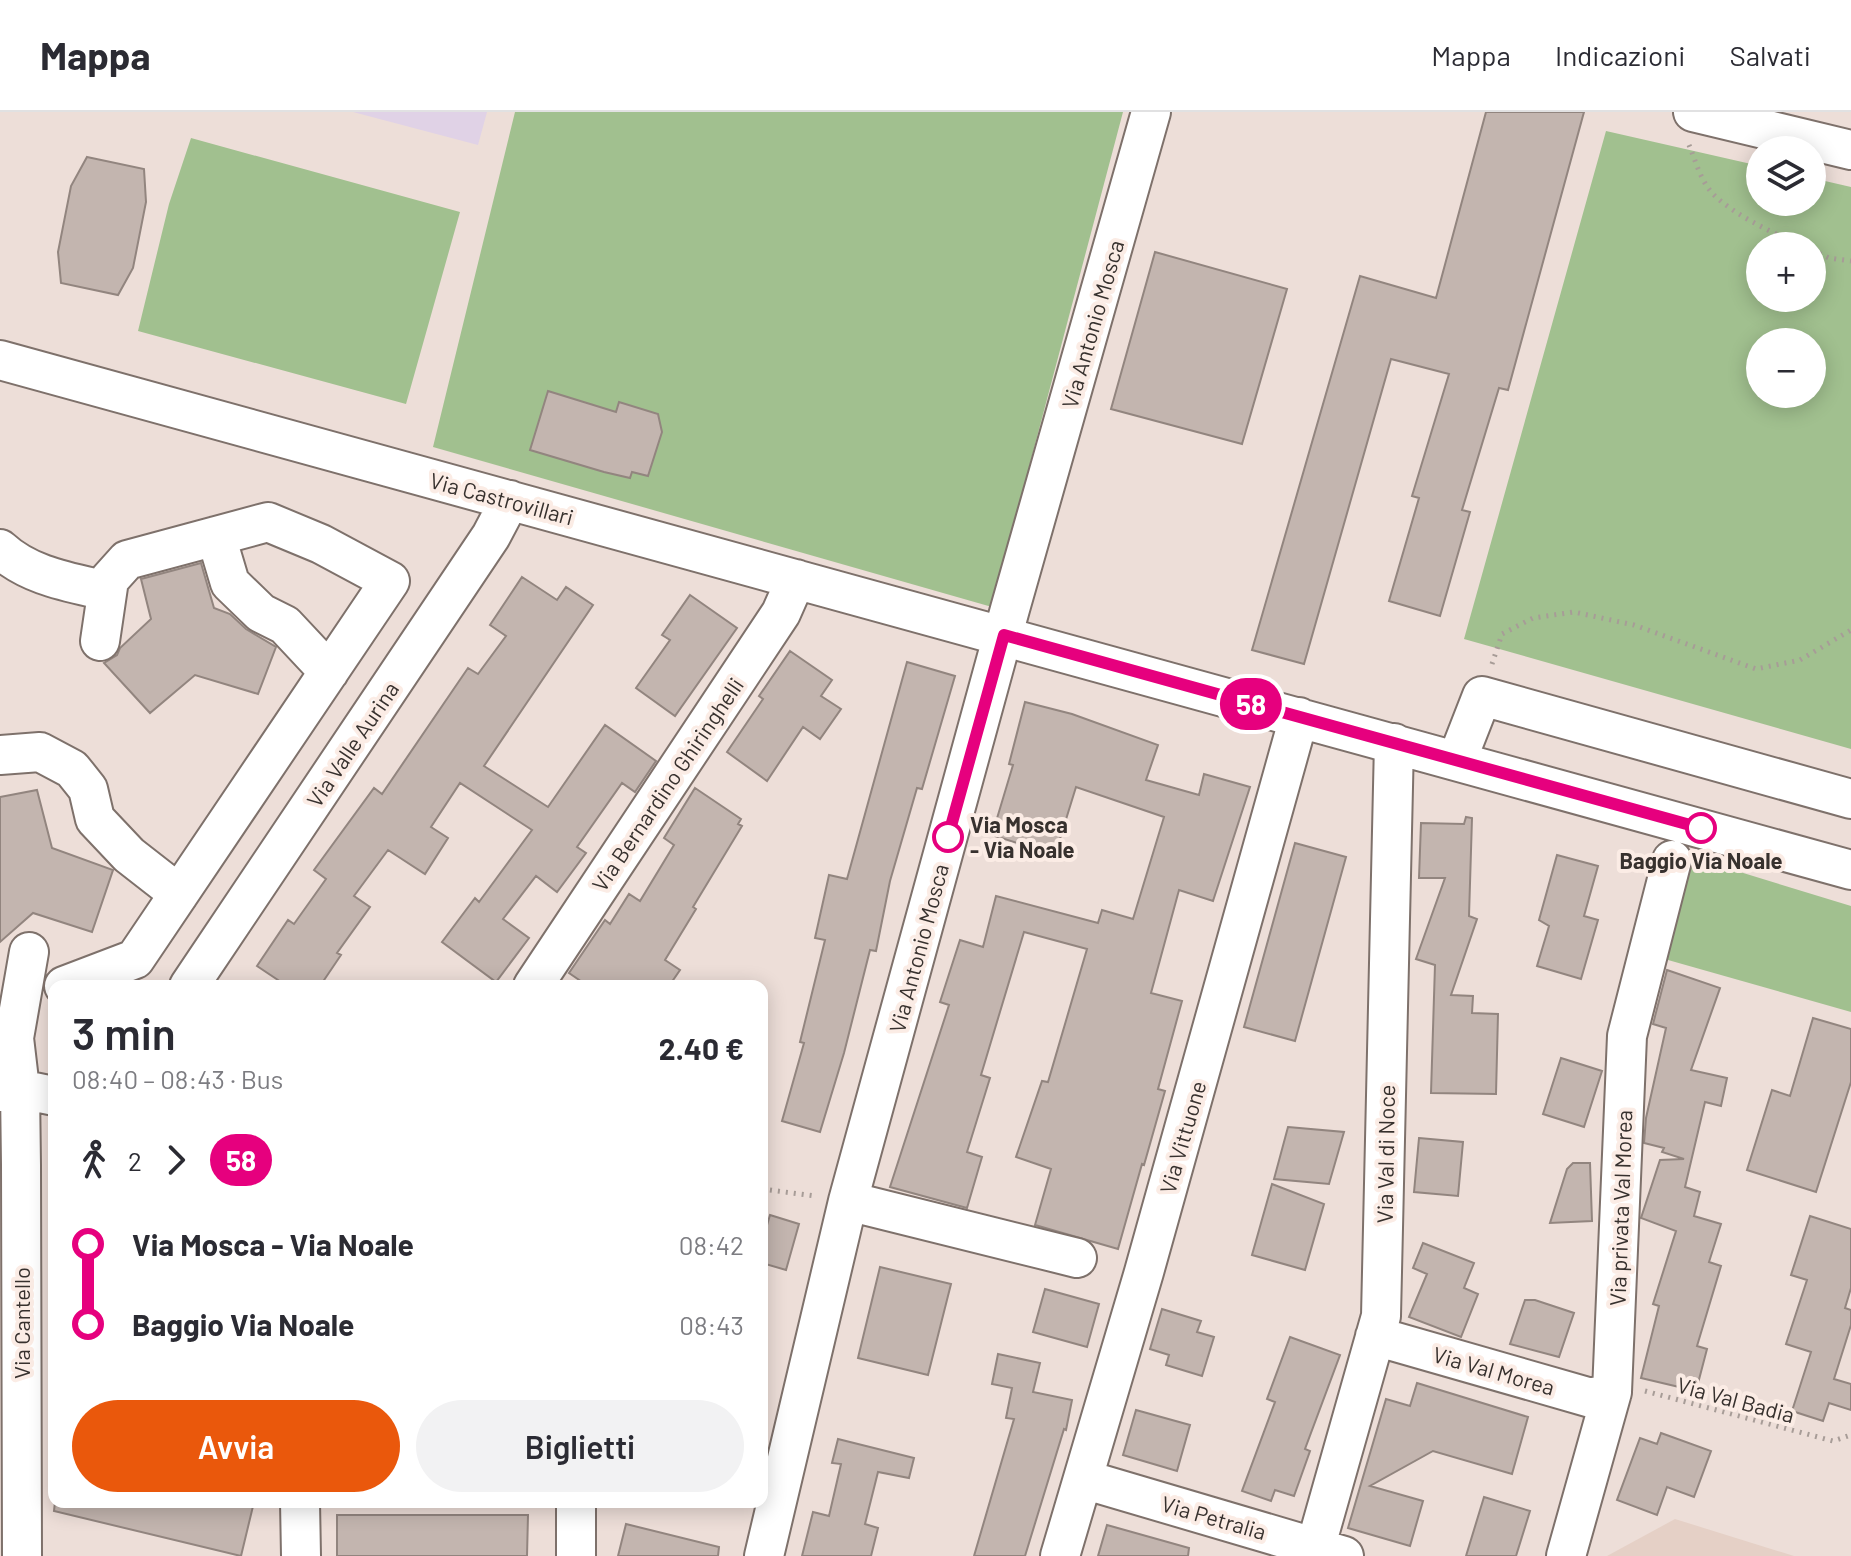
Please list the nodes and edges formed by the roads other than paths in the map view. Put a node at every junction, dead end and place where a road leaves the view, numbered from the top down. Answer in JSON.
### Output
{"nodes":[{"id":1,"x":1151,"y":112,"type":"edge"},
{"id":2,"x":1690,"y":125,"type":"edge"},
{"id":3,"x":1851,"y":150,"type":"edge"},
{"id":4,"x":0,"y":360,"type":"edge"},
{"id":5,"x":510,"y":500,"type":"junction"},
{"id":6,"x":216,"y":536,"type":"junction"},
{"id":7,"x":0,"y":549,"type":"edge"},
{"id":8,"x":796,"y":579,"type":"junction"},
{"id":9,"x":107,"y":591,"type":"junction"},
{"id":10,"x":1004,"y":635,"type":"junction"},
{"id":11,"x":100,"y":641,"type":"dead end"},
{"id":12,"x":329,"y":672,"type":"junction"},
{"id":13,"x":1299,"y":717,"type":"junction"},
{"id":14,"x":1394,"y":743,"type":"junction"},
{"id":15,"x":0,"y":755,"type":"edge"},
{"id":16,"x":1457,"y":760,"type":"junction"},
{"id":17,"x":1851,"y":799,"type":"edge"},
{"id":18,"x":1672,"y":860,"type":"dead end"},
{"id":19,"x":1851,"y":870,"type":"edge"},
{"id":20,"x":179,"y":894,"type":"junction"},
{"id":21,"x":29,"y":952,"type":"dead end"},
{"id":22,"x":80,"y":980,"type":"edge"},
{"id":23,"x":193,"y":980,"type":"edge"},
{"id":24,"x":537,"y":980,"type":"edge"},
{"id":25,"x":37,"y":996,"type":"edge"},
{"id":26,"x":25,"y":1092,"type":"edge"},
{"id":27,"x":25,"y":1165,"type":"edge"},
{"id":28,"x":848,"y":1201,"type":"junction"},
{"id":29,"x":1077,"y":1258,"type":"dead end"},
{"id":30,"x":10,"y":1331,"type":"edge"},
{"id":31,"x":1375,"y":1336,"type":"junction"},
{"id":32,"x":1612,"y":1392,"type":"junction"},
{"id":33,"x":1083,"y":1479,"type":"junction"},
{"id":34,"x":300,"y":1508,"type":"edge"},
{"id":35,"x":576,"y":1508,"type":"edge"},
{"id":36,"x":1324,"y":1553,"type":"edge"},
{"id":37,"x":22,"y":1556,"type":"edge"},
{"id":38,"x":301,"y":1556,"type":"edge"},
{"id":39,"x":576,"y":1556,"type":"edge"},
{"id":40,"x":764,"y":1556,"type":"edge"},
{"id":41,"x":1060,"y":1556,"type":"edge"},
{"id":42,"x":1566,"y":1556,"type":"edge"}],
"edges":[{"from":1,"to":10,"type":"street","name":"Via Antonio Mosca"},
{"from":2,"to":3,"type":"street"},
{"from":4,"to":5,"type":"street","name":"Via Castrovillari"},
{"from":5,"to":8,"type":"street","name":"Via Castrovillari"},
{"from":5,"to":23,"type":"street","name":"Via Valle Aurina"},
{"from":6,"to":9,"type":"street"},
{"from":6,"to":12,"type":"street"},
{"from":6,"to":12,"type":"street"},
{"from":7,"to":9,"type":"street"},
{"from":8,"to":10,"type":"street","name":"Via Castrovillari"},
{"from":8,"to":24,"type":"street","name":"Via Bernardino Ghiringhelli"},
{"from":9,"to":11,"type":"street"},
{"from":10,"to":13,"type":"street","name":"Via Castrovillari"},
{"from":10,"to":28,"type":"street","name":"Via Antonio Mosca"},
{"from":12,"to":20,"type":"street"},
{"from":13,"to":14,"type":"street","name":"Via Castrovillari"},
{"from":13,"to":33,"type":"street","name":"Via Vittuone"},
{"from":14,"to":16,"type":"street","name":"Via Castrovillari"},
{"from":14,"to":31,"type":"street","name":"Via Val di Noce"},
{"from":15,"to":20,"type":"street"},
{"from":16,"to":17,"type":"street"},
{"from":16,"to":19,"type":"street","name":"Via Castrovillari"},
{"from":18,"to":32,"type":"street","name":"Via privata Val Morea"},
{"from":20,"to":22,"type":"street"},
{"from":21,"to":25,"type":"street","name":"Via Cantello"},
{"from":25,"to":26,"type":"street","name":"Via Cantello"},
{"from":26,"to":27,"type":"street","name":"Via Cantello"},
{"from":27,"to":30,"type":"street","name":"Via Cantello"},
{"from":28,"to":29,"type":"street"},
{"from":28,"to":40,"type":"street","name":"Via Antonio Mosca"},
{"from":30,"to":37,"type":"street","name":"Via Cantello"},
{"from":31,"to":32,"type":"street","name":"Via Val Morea"},
{"from":31,"to":36,"type":"street","name":"Via Val di Noce"},
{"from":32,"to":42,"type":"street","name":"Via privata Val Morea"},
{"from":33,"to":36,"type":"street","name":"Via Petralia"},
{"from":33,"to":41,"type":"street","name":"Via Vittuone"},
{"from":34,"to":38,"type":"street"},
{"from":35,"to":39,"type":"street"}]}
